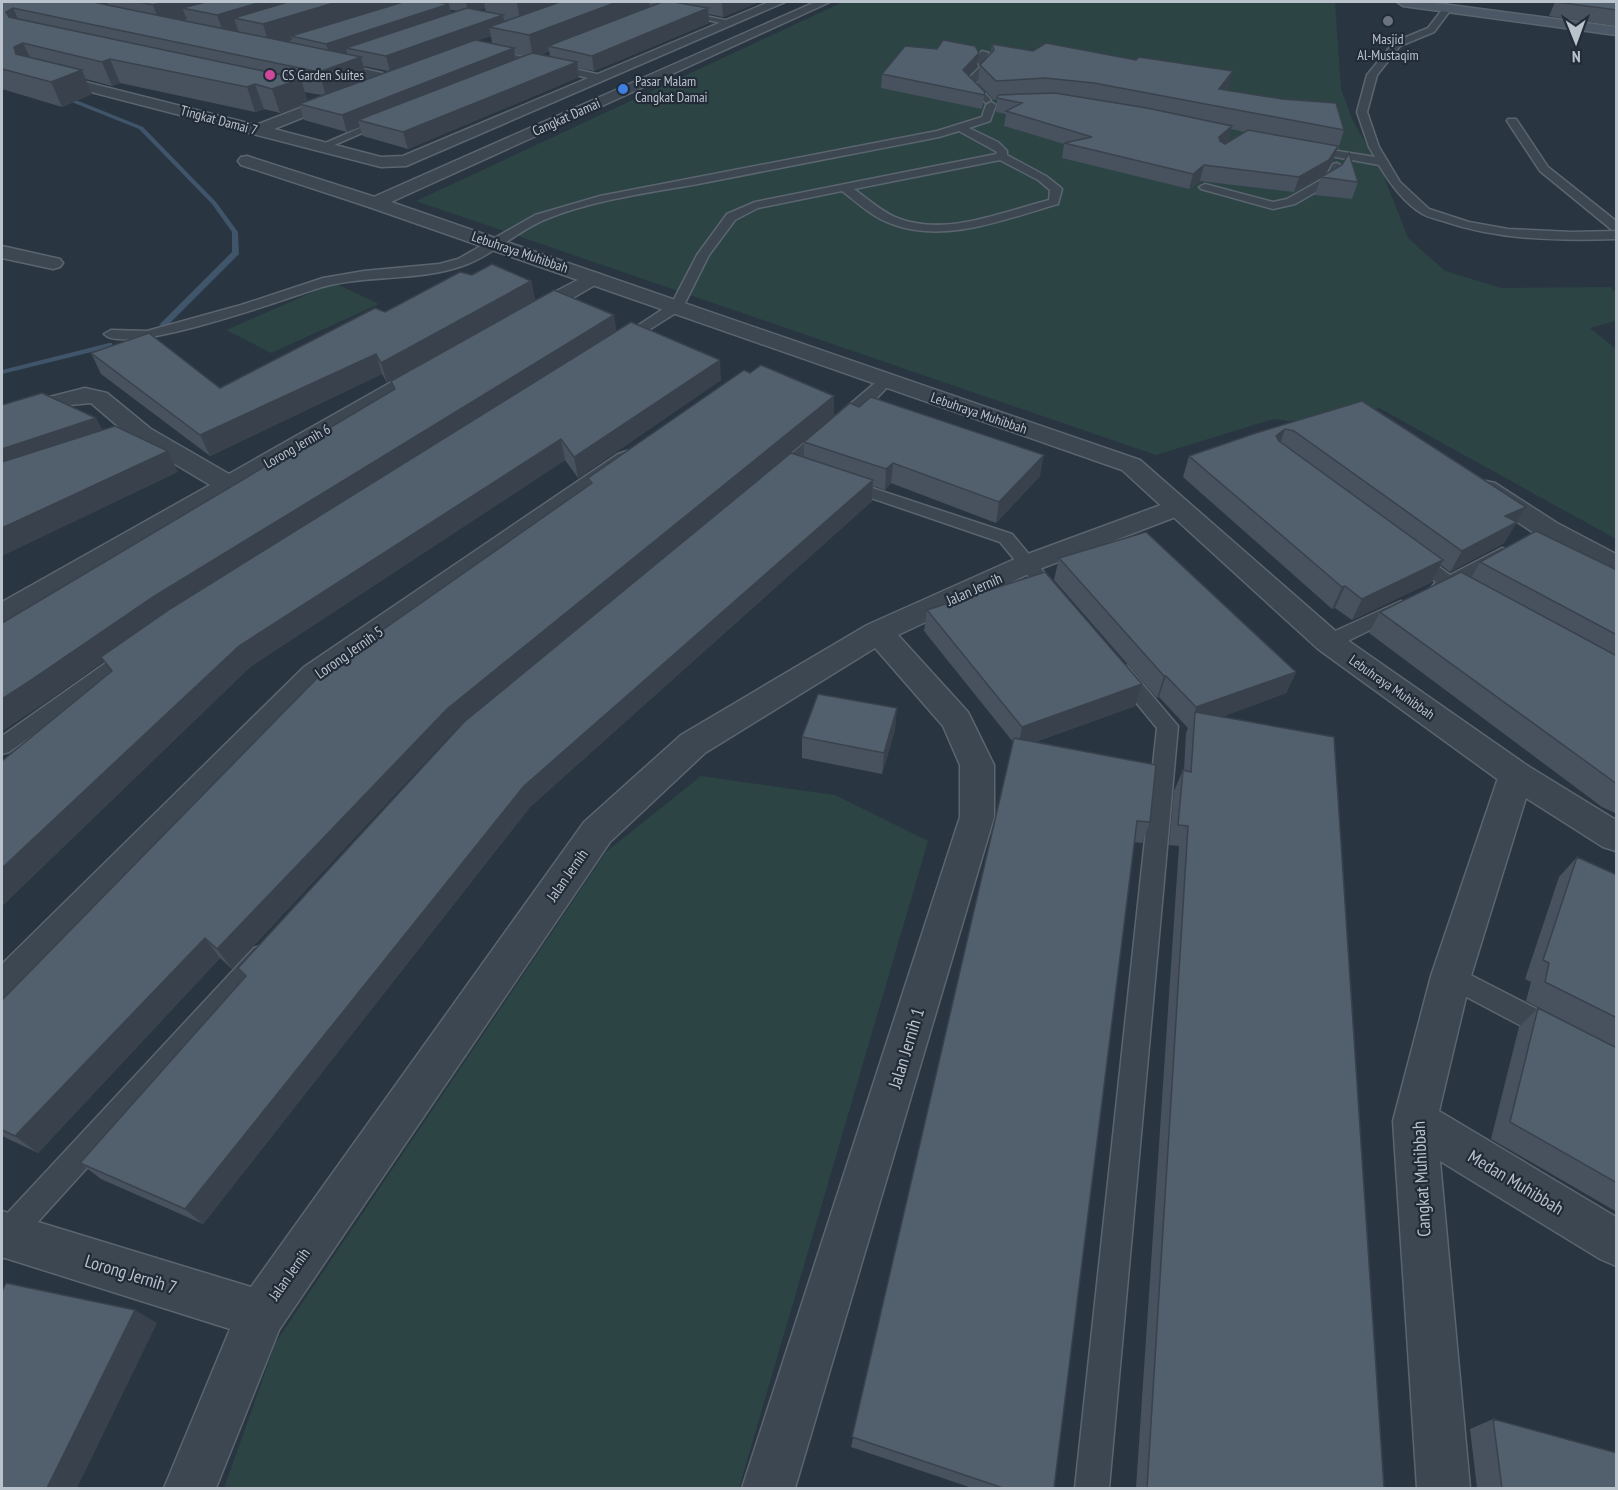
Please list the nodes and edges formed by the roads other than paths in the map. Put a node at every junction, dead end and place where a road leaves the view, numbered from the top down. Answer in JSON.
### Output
{"nodes":[{"id":1,"x":624,"y":2,"type":"edge"},
{"id":2,"x":686,"y":2,"type":"edge"},
{"id":3,"x":779,"y":2,"type":"edge"},
{"id":4,"x":824,"y":2,"type":"edge"},
{"id":5,"x":1403,"y":2,"type":"edge"},
{"id":6,"x":1448,"y":8,"type":"junction"},
{"id":7,"x":665,"y":9,"type":"junction"},
{"id":8,"x":643,"y":18,"type":"edge"},
{"id":9,"x":730,"y":22,"type":"junction"},
{"id":10,"x":1617,"y":32,"type":"edge"},
{"id":11,"x":494,"y":41,"type":"edge"},
{"id":12,"x":473,"y":49,"type":"joint"},
{"id":13,"x":554,"y":53,"type":"edge"},
{"id":14,"x":985,"y":53,"type":"dead end"},
{"id":15,"x":350,"y":58,"type":"edge"},
{"id":16,"x":305,"y":60,"type":"edge"},
{"id":17,"x":531,"y":62,"type":"junction"},
{"id":18,"x":329,"y":65,"type":"junction"},
{"id":19,"x":509,"y":71,"type":"edge"},
{"id":20,"x":33,"y":72,"type":"edge"},
{"id":21,"x":601,"y":78,"type":"junction"},
{"id":22,"x":306,"y":97,"type":"edge"},
{"id":23,"x":328,"y":102,"type":"junction"},
{"id":24,"x":398,"y":115,"type":"edge"},
{"id":25,"x":1512,"y":121,"type":"dead end"},
{"id":26,"x":959,"y":127,"type":"junction"},
{"id":27,"x":258,"y":130,"type":"junction"},
{"id":28,"x":321,"y":147,"type":"junction"},
{"id":29,"x":1298,"y":148,"type":"edge"},
{"id":30,"x":1343,"y":155,"type":"junction"},
{"id":31,"x":1001,"y":156,"type":"junction"},
{"id":32,"x":247,"y":161,"type":"dead end"},
{"id":33,"x":406,"y":161,"type":"joint"},
{"id":34,"x":1383,"y":162,"type":"junction"},
{"id":35,"x":843,"y":186,"type":"junction"},
{"id":36,"x":1205,"y":187,"type":"dead end"},
{"id":37,"x":375,"y":203,"type":"junction"},
{"id":38,"x":1617,"y":227,"type":"edge"},
{"id":39,"x":1617,"y":235,"type":"edge"},
{"id":40,"x":495,"y":244,"type":"junction"},
{"id":41,"x":2,"y":252,"type":"edge"},
{"id":42,"x":53,"y":263,"type":"dead end"},
{"id":43,"x":593,"y":278,"type":"junction"},
{"id":44,"x":676,"y":306,"type":"junction"},
{"id":45,"x":510,"y":325,"type":"edge"},
{"id":46,"x":111,"y":334,"type":"dead end"},
{"id":47,"x":606,"y":351,"type":"edge"},
{"id":48,"x":426,"y":372,"type":"edge"},
{"id":49,"x":886,"y":381,"type":"junction"},
{"id":50,"x":2,"y":416,"type":"edge"},
{"id":51,"x":649,"y":444,"type":"edge"},
{"id":52,"x":788,"y":465,"type":"junction"},
{"id":53,"x":810,"y":473,"type":"edge"},
{"id":54,"x":1467,"y":477,"type":"edge"},
{"id":55,"x":832,"y":480,"type":"edge"},
{"id":56,"x":229,"y":484,"type":"junction"},
{"id":57,"x":761,"y":488,"type":"edge"},
{"id":58,"x":1177,"y":507,"type":"junction"},
{"id":59,"x":1531,"y":538,"type":"junction"},
{"id":60,"x":1401,"y":548,"type":"edge"},
{"id":61,"x":1027,"y":564,"type":"junction"},
{"id":62,"x":1617,"y":565,"type":"edge"},
{"id":63,"x":1449,"y":583,"type":"junction"},
{"id":64,"x":1480,"y":600,"type":"edge"},
{"id":65,"x":1066,"y":609,"type":"edge"},
{"id":66,"x":2,"y":615,"type":"edge"},
{"id":67,"x":878,"y":632,"type":"junction"},
{"id":68,"x":1329,"y":642,"type":"junction"},
{"id":69,"x":146,"y":644,"type":"edge"},
{"id":70,"x":1106,"y":654,"type":"edge"},
{"id":71,"x":2,"y":746,"type":"edge"},
{"id":72,"x":1516,"y":775,"type":"junction"},
{"id":73,"x":1617,"y":837,"type":"edge"},
{"id":74,"x":279,"y":939,"type":"edge"},
{"id":75,"x":1451,"y":976,"type":"junction"},
{"id":76,"x":2,"y":990,"type":"edge"},
{"id":77,"x":1575,"y":1041,"type":"edge"},
{"id":78,"x":1415,"y":1121,"type":"junction"},
{"id":79,"x":3,"y":1238,"type":"edge"},
{"id":80,"x":1617,"y":1243,"type":"edge"},
{"id":81,"x":261,"y":1314,"type":"junction"},
{"id":82,"x":190,"y":1488,"type":"edge"},
{"id":83,"x":769,"y":1488,"type":"edge"},
{"id":84,"x":1092,"y":1488,"type":"edge"},
{"id":85,"x":1443,"y":1488,"type":"edge"}],
"edges":[{"from":1,"to":7,"type":"lane"},
{"from":2,"to":7,"type":"lane"},
{"from":3,"to":9,"type":"street","name":"Cangkat Damai"},
{"from":4,"to":37,"type":"street","name":"Cangkat Damai"},
{"from":5,"to":6,"type":"main road"},
{"from":6,"to":10,"type":"main road"},
{"from":6,"to":34,"type":"lane"},
{"from":7,"to":8,"type":"lane"},
{"from":7,"to":9,"type":"lane"},
{"from":9,"to":21,"type":"street","name":"Cangkat Damai"},
{"from":11,"to":12,"type":"street"},
{"from":12,"to":17,"type":"lane"},
{"from":13,"to":17,"type":"lane"},
{"from":14,"to":26,"type":"lane"},
{"from":15,"to":18,"type":"lane"},
{"from":16,"to":18,"type":"street"},
{"from":17,"to":19,"type":"lane"},
{"from":17,"to":21,"type":"lane"},
{"from":18,"to":23,"type":"street"},
{"from":20,"to":27,"type":"street","name":"Tingkat Damai 7"},
{"from":21,"to":33,"type":"street","name":"Cangkat Damai"},
{"from":22,"to":23,"type":"lane"},
{"from":23,"to":27,"type":"street"},
{"from":24,"to":28,"type":"lane"},
{"from":25,"to":38,"type":"lane"},
{"from":26,"to":31,"type":"lane"},
{"from":26,"to":40,"type":"lane"},
{"from":27,"to":28,"type":"street","name":"Tingkat Damai 7"},
{"from":28,"to":33,"type":"street","name":"Tingkat Damai 7"},
{"from":29,"to":30,"type":"lane"},
{"from":30,"to":34,"type":"lane"},
{"from":30,"to":36,"type":"lane"},
{"from":31,"to":35,"type":"lane"},
{"from":31,"to":35,"type":"lane"},
{"from":32,"to":37,"type":"street","name":"Lebuhraya Muhibbah"},
{"from":34,"to":39,"type":"lane"},
{"from":35,"to":44,"type":"lane"},
{"from":37,"to":40,"type":"street","name":"Lebuhraya Muhibbah"},
{"from":40,"to":43,"type":"street","name":"Lebuhraya Muhibbah"},
{"from":40,"to":46,"type":"lane"},
{"from":41,"to":42,"type":"street"},
{"from":43,"to":44,"type":"street","name":"Lebuhraya Muhibbah"},
{"from":43,"to":45,"type":"street"},
{"from":44,"to":47,"type":"lane"},
{"from":44,"to":49,"type":"street","name":"Lebuhraya Muhibbah"},
{"from":48,"to":56,"type":"street","name":"Lorong Jernih 6"},
{"from":49,"to":52,"type":"lane"},
{"from":49,"to":58,"type":"street","name":"Lebuhraya Muhibbah"},
{"from":50,"to":56,"type":"street"},
{"from":51,"to":76,"type":"street","name":"Lorong Jernih 5"},
{"from":52,"to":53,"type":"lane"},
{"from":52,"to":57,"type":"lane"},
{"from":54,"to":59,"type":"street"},
{"from":55,"to":61,"type":"lane"},
{"from":56,"to":66,"type":"street","name":"Lorong Jernih 6"},
{"from":58,"to":61,"type":"street","name":"Jalan Jernih"},
{"from":58,"to":68,"type":"street","name":"Lebuhraya Muhibbah"},
{"from":59,"to":62,"type":"street"},
{"from":59,"to":63,"type":"lane"},
{"from":60,"to":63,"type":"lane"},
{"from":61,"to":65,"type":"lane"},
{"from":61,"to":67,"type":"street","name":"Jalan Jernih"},
{"from":63,"to":64,"type":"lane"},
{"from":63,"to":68,"type":"lane"},
{"from":67,"to":81,"type":"street","name":"Jalan Jernih"},
{"from":67,"to":83,"type":"street","name":"Jalan Jernih 1"},
{"from":68,"to":72,"type":"street","name":"Lebuhraya Muhibbah"},
{"from":69,"to":71,"type":"lane"},
{"from":70,"to":84,"type":"lane"},
{"from":72,"to":73,"type":"street","name":"Lebuhraya Muhibbah"},
{"from":72,"to":75,"type":"street","name":"Cangkat Muhibbah"},
{"from":74,"to":79,"type":"lane"},
{"from":75,"to":77,"type":"lane"},
{"from":75,"to":78,"type":"street","name":"Cangkat Muhibbah"},
{"from":78,"to":80,"type":"street","name":"Medan Muhibbah"},
{"from":78,"to":85,"type":"street","name":"Cangkat Muhibbah"},
{"from":79,"to":81,"type":"street","name":"Lorong Jernih 7"},
{"from":81,"to":82,"type":"street","name":"Jalan Jernih"}]}
